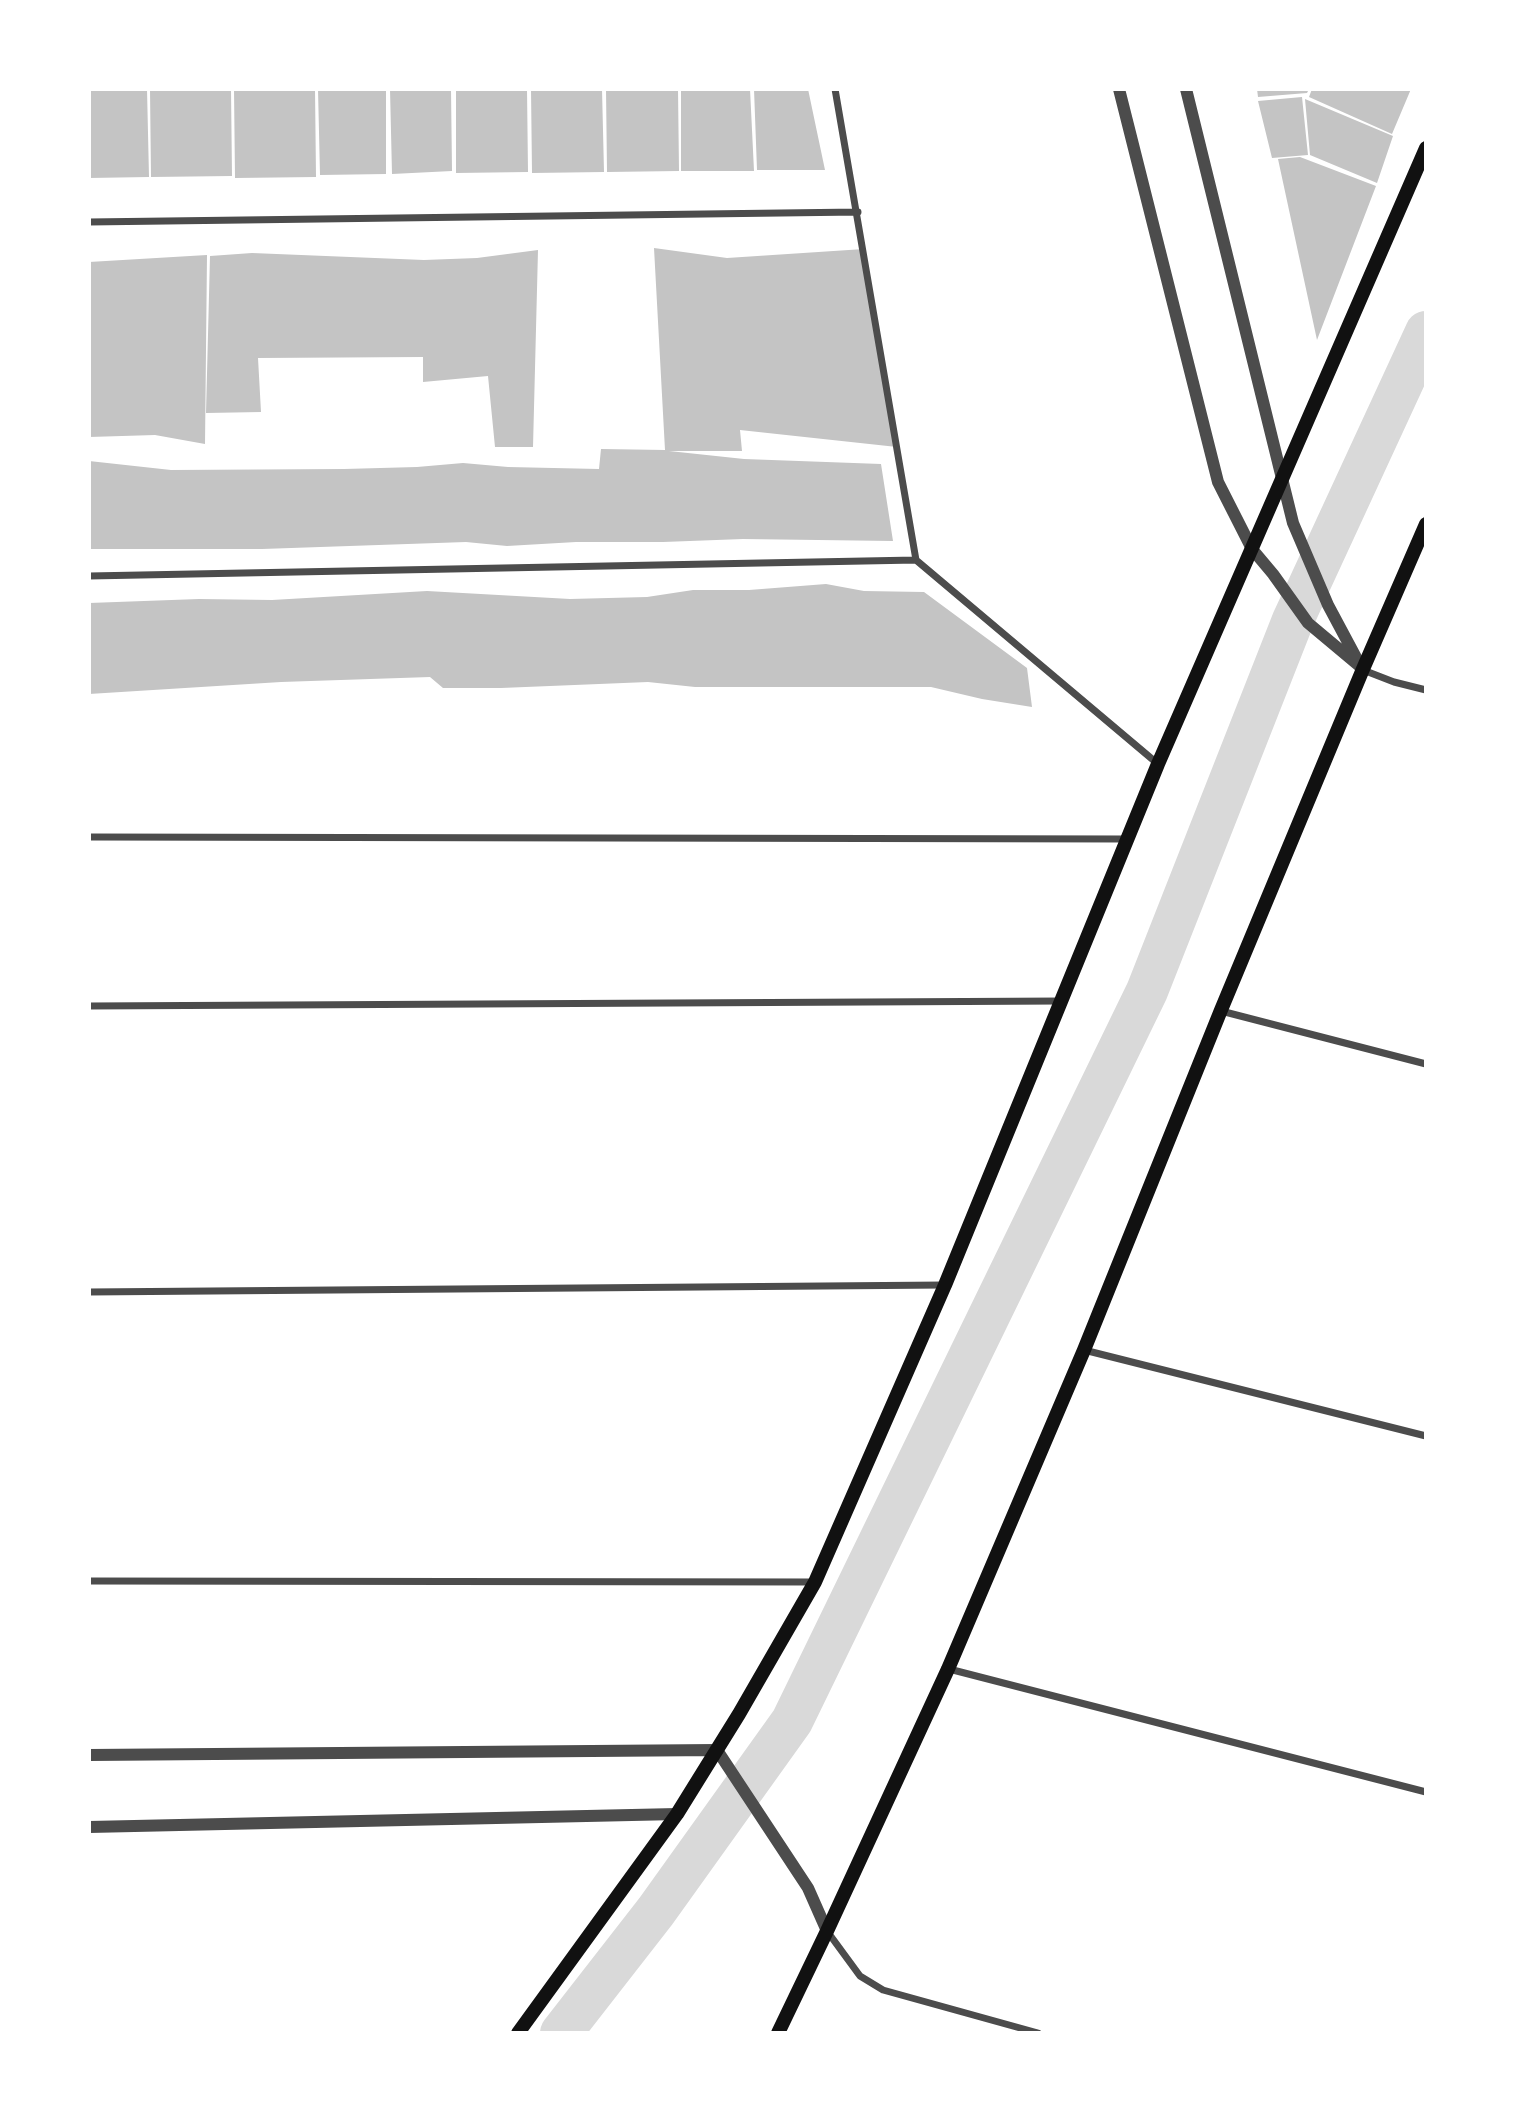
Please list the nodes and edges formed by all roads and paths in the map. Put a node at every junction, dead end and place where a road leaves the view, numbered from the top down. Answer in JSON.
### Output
{"nodes":[{"id":1,"x":835,"y":89,"type":"edge"},
{"id":2,"x":1119,"y":89,"type":"edge"},
{"id":3,"x":1186,"y":89,"type":"edge"},
{"id":4,"x":1426,"y":148,"type":"edge"},
{"id":5,"x":858,"y":212,"type":"junction"},
{"id":6,"x":89,"y":222,"type":"edge"},
{"id":7,"x":1282,"y":480,"type":"junction"},
{"id":8,"x":1426,"y":524,"type":"edge"},
{"id":9,"x":1252,"y":549,"type":"junction"},
{"id":10,"x":916,"y":560,"type":"junction"},
{"id":11,"x":89,"y":576,"type":"edge"},
{"id":12,"x":1363,"y":669,"type":"junction"},
{"id":13,"x":1426,"y":690,"type":"edge"},
{"id":14,"x":1158,"y":764,"type":"junction"},
{"id":15,"x":89,"y":837,"type":"edge"},
{"id":16,"x":1126,"y":839,"type":"junction"},
{"id":17,"x":1062,"y":1001,"type":"junction"},
{"id":18,"x":89,"y":1006,"type":"edge"},
{"id":19,"x":1221,"y":1010,"type":"junction"},
{"id":20,"x":1426,"y":1064,"type":"edge"},
{"id":21,"x":944,"y":1285,"type":"junction"},
{"id":22,"x":89,"y":1292,"type":"edge"},
{"id":23,"x":1084,"y":1350,"type":"junction"},
{"id":24,"x":1426,"y":1436,"type":"edge"},
{"id":25,"x":89,"y":1581,"type":"edge"},
{"id":26,"x":815,"y":1582,"type":"junction"},
{"id":27,"x":948,"y":1669,"type":"junction"},
{"id":28,"x":717,"y":1750,"type":"junction"},
{"id":29,"x":89,"y":1755,"type":"edge"},
{"id":30,"x":1426,"y":1792,"type":"edge"},
{"id":31,"x":677,"y":1814,"type":"junction"},
{"id":32,"x":89,"y":1827,"type":"edge"},
{"id":33,"x":828,"y":1931,"type":"junction"},
{"id":34,"x":518,"y":2033,"type":"edge"},
{"id":35,"x":778,"y":2033,"type":"edge"},
{"id":36,"x":1038,"y":2033,"type":"edge"}],
"edges":[{"from":1,"to":5,"type":"street"},
{"from":2,"to":9,"type":"street"},
{"from":3,"to":7,"type":"street"},
{"from":4,"to":7,"type":"main road"},
{"from":5,"to":6,"type":"street"},
{"from":5,"to":10,"type":"street"},
{"from":7,"to":9,"type":"main road"},
{"from":7,"to":12,"type":"street"},
{"from":8,"to":12,"type":"main road"},
{"from":9,"to":12,"type":"street"},
{"from":9,"to":14,"type":"main road"},
{"from":10,"to":11,"type":"street"},
{"from":10,"to":14,"type":"street"},
{"from":12,"to":13,"type":"street"},
{"from":12,"to":19,"type":"main road"},
{"from":14,"to":16,"type":"main road"},
{"from":15,"to":16,"type":"street"},
{"from":16,"to":17,"type":"main road"},
{"from":17,"to":18,"type":"street"},
{"from":17,"to":21,"type":"main road"},
{"from":19,"to":20,"type":"street"},
{"from":19,"to":23,"type":"main road"},
{"from":21,"to":22,"type":"street"},
{"from":21,"to":26,"type":"main road"},
{"from":23,"to":24,"type":"street"},
{"from":23,"to":27,"type":"main road"},
{"from":25,"to":26,"type":"street"},
{"from":26,"to":28,"type":"main road"},
{"from":27,"to":30,"type":"street"},
{"from":27,"to":33,"type":"main road"},
{"from":28,"to":29,"type":"street"},
{"from":28,"to":31,"type":"main road"},
{"from":28,"to":33,"type":"street"},
{"from":31,"to":32,"type":"street"},
{"from":31,"to":34,"type":"main road"},
{"from":33,"to":35,"type":"main road"},
{"from":33,"to":36,"type":"street"}]}
